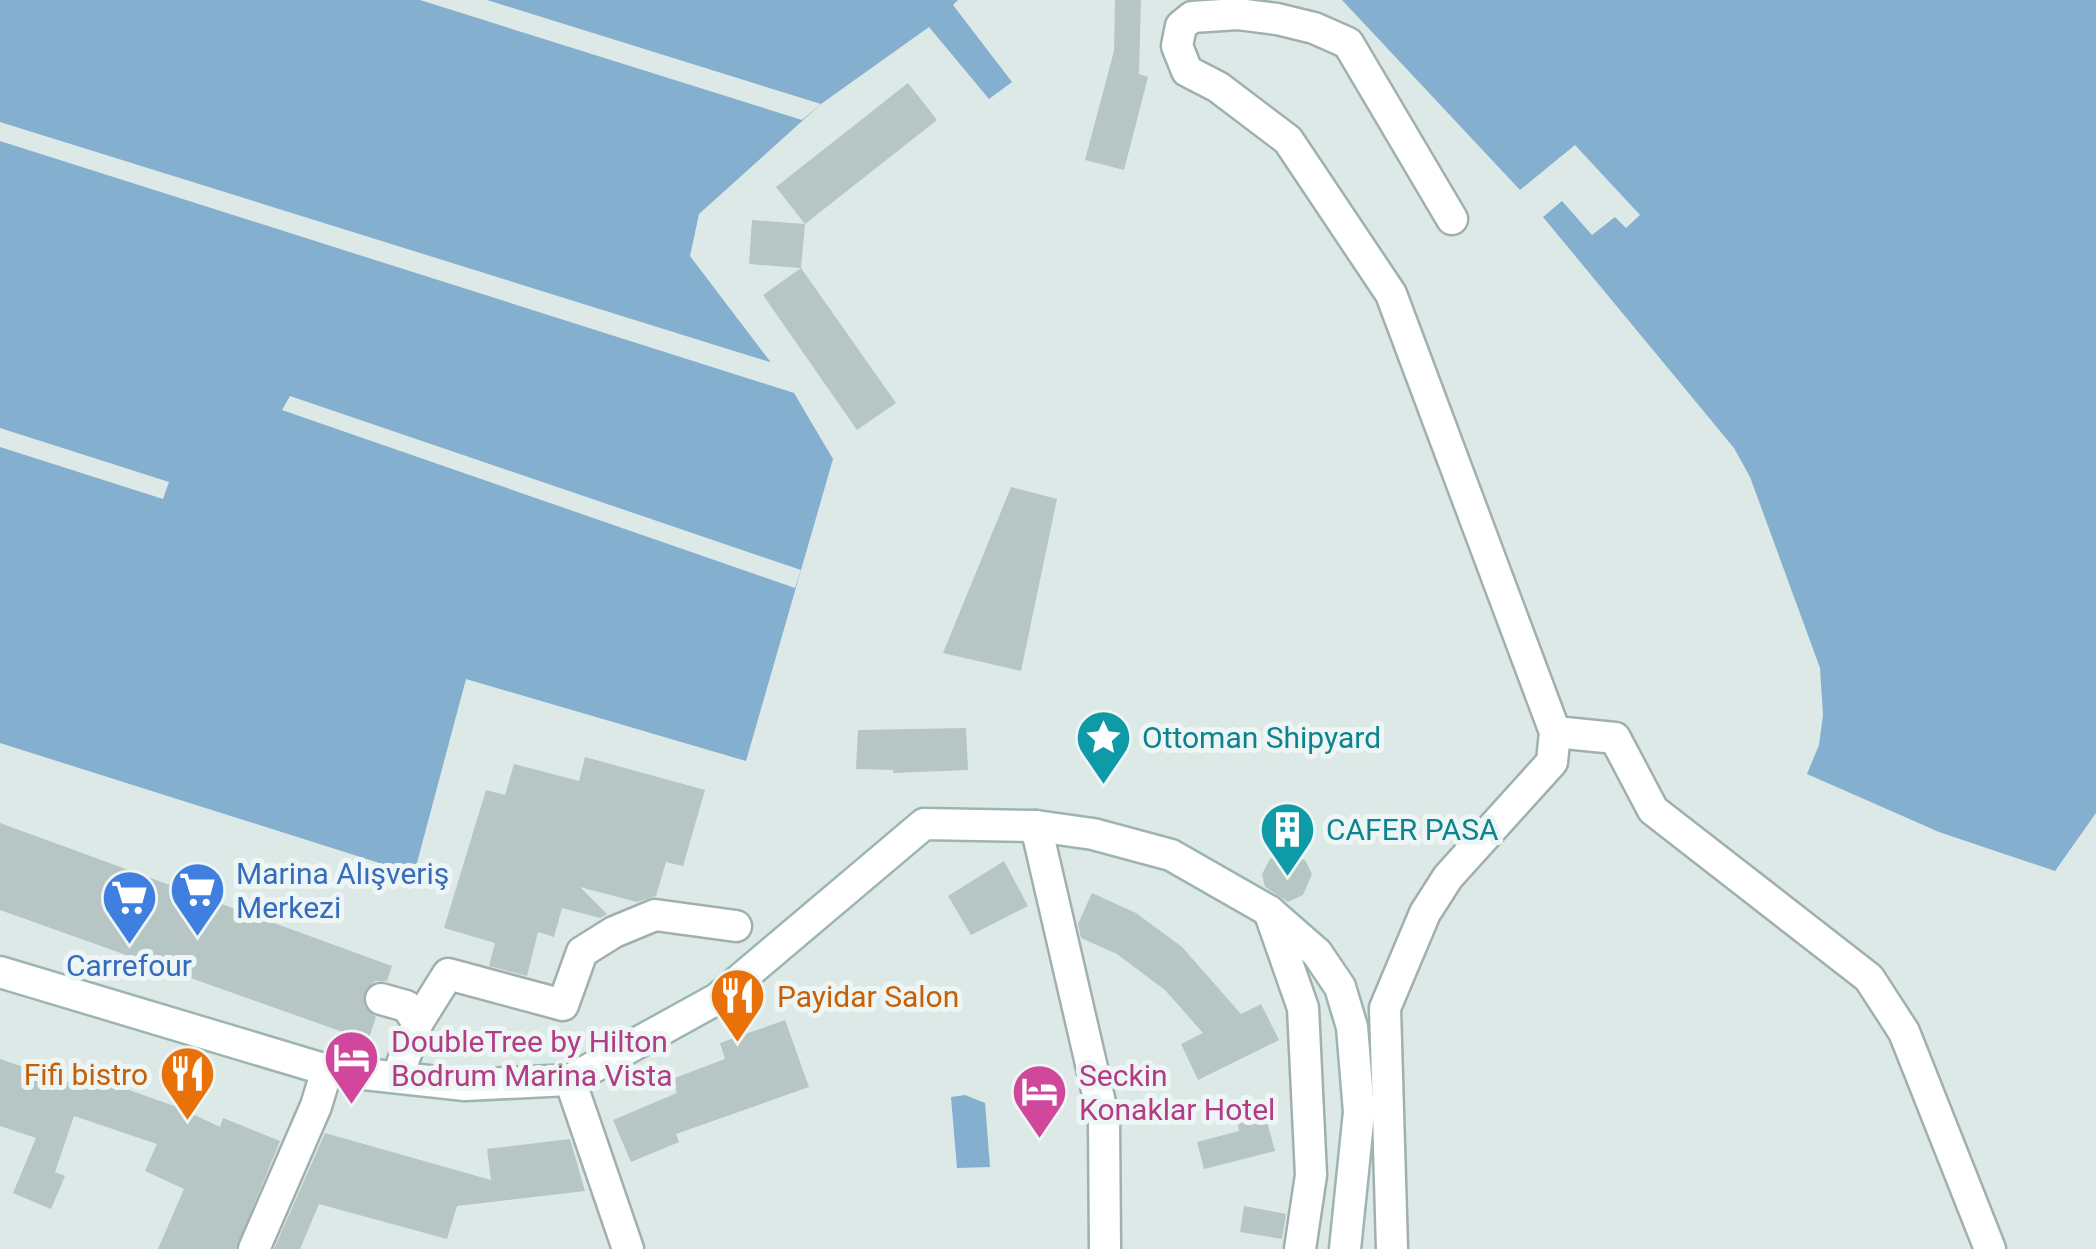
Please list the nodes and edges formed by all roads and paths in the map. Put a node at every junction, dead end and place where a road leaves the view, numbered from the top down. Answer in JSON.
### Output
{"nodes":[{"id":1,"x":1452,"y":219,"type":"dead end"},
{"id":2,"x":1554,"y":732,"type":"junction"},
{"id":3,"x":1036,"y":826,"type":"junction"},
{"id":4,"x":1270,"y":911,"type":"junction"},
{"id":5,"x":736,"y":926,"type":"dead end"},
{"id":6,"x":0,"y":972,"type":"edge"},
{"id":7,"x":381,"y":1000,"type":"tunnel mouth"},
{"id":8,"x":418,"y":1022,"type":"junction"},
{"id":9,"x":402,"y":1064,"type":"dead end"},
{"id":10,"x":327,"y":1070,"type":"junction"},
{"id":11,"x":570,"y":1080,"type":"junction"},
{"id":12,"x":254,"y":1249,"type":"edge"},
{"id":13,"x":628,"y":1249,"type":"edge"},
{"id":14,"x":1105,"y":1249,"type":"edge"},
{"id":15,"x":1300,"y":1249,"type":"edge"},
{"id":16,"x":1345,"y":1249,"type":"edge"},
{"id":17,"x":1392,"y":1249,"type":"edge"},
{"id":18,"x":1990,"y":1249,"type":"edge"}],
"edges":[{"from":1,"to":2,"type":"street"},
{"from":2,"to":17,"type":"street"},
{"from":2,"to":18,"type":"street"},
{"from":3,"to":4,"type":"street"},
{"from":3,"to":11,"type":"street"},
{"from":3,"to":14,"type":"street"},
{"from":4,"to":15,"type":"street"},
{"from":4,"to":16,"type":"street"},
{"from":5,"to":8,"type":"street"},
{"from":6,"to":10,"type":"street"},
{"from":7,"to":8,"type":"street"},
{"from":8,"to":9,"type":"street"},
{"from":10,"to":11,"type":"street"},
{"from":10,"to":12,"type":"street"},
{"from":11,"to":13,"type":"street"}]}
